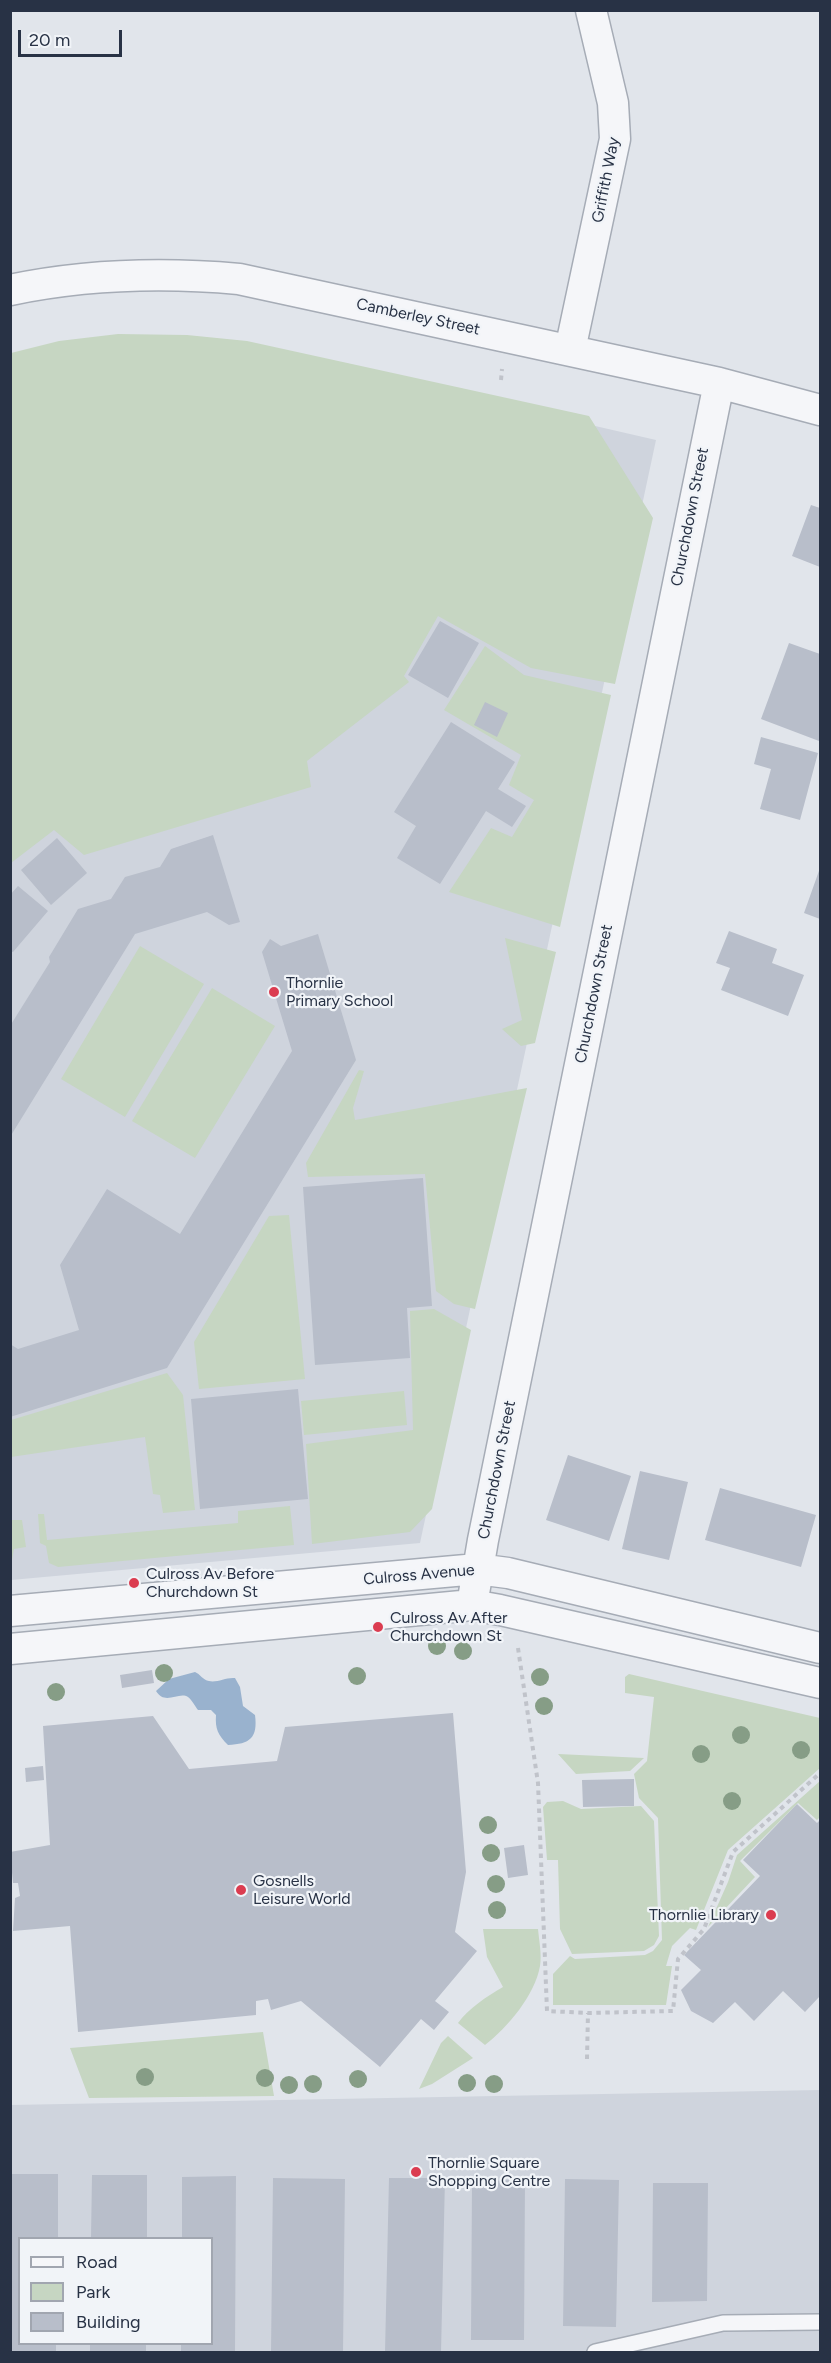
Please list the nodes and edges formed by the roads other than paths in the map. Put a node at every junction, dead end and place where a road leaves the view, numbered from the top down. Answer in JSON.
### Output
{"nodes":[{"id":1,"x":591,"y":10,"type":"edge"},
{"id":2,"x":10,"y":290,"type":"edge"},
{"id":3,"x":570,"y":350,"type":"junction"},
{"id":4,"x":719,"y":382,"type":"junction"},
{"id":5,"x":820,"y":410,"type":"edge"},
{"id":6,"x":477,"y":1569,"type":"junction"},
{"id":7,"x":472,"y":1605,"type":"junction"},
{"id":8,"x":10,"y":1611,"type":"edge"},
{"id":9,"x":820,"y":1648,"type":"edge"},
{"id":10,"x":10,"y":1649,"type":"edge"},
{"id":11,"x":820,"y":1683,"type":"edge"},
{"id":12,"x":820,"y":2322,"type":"edge"},
{"id":13,"x":595,"y":2352,"type":"edge"}],
"edges":[{"from":1,"to":3,"type":"street","name":"Griffith Way"},
{"from":2,"to":3,"type":"street","name":"Camberley Street"},
{"from":3,"to":4,"type":"street","name":"Camberley Street"},
{"from":4,"to":5,"type":"street","name":"Camberley Street"},
{"from":4,"to":6,"type":"street","name":"Churchdown Street"},
{"from":6,"to":7,"type":"street","name":"Churchdown Street"},
{"from":6,"to":8,"type":"street","name":"Culross Avenue"},
{"from":6,"to":9,"type":"street","name":"Culross Avenue"},
{"from":7,"to":10,"type":"street","name":"Culross Avenue"},
{"from":7,"to":11,"type":"street","name":"Culross Avenue"},
{"from":12,"to":13,"type":"lane"}]}
